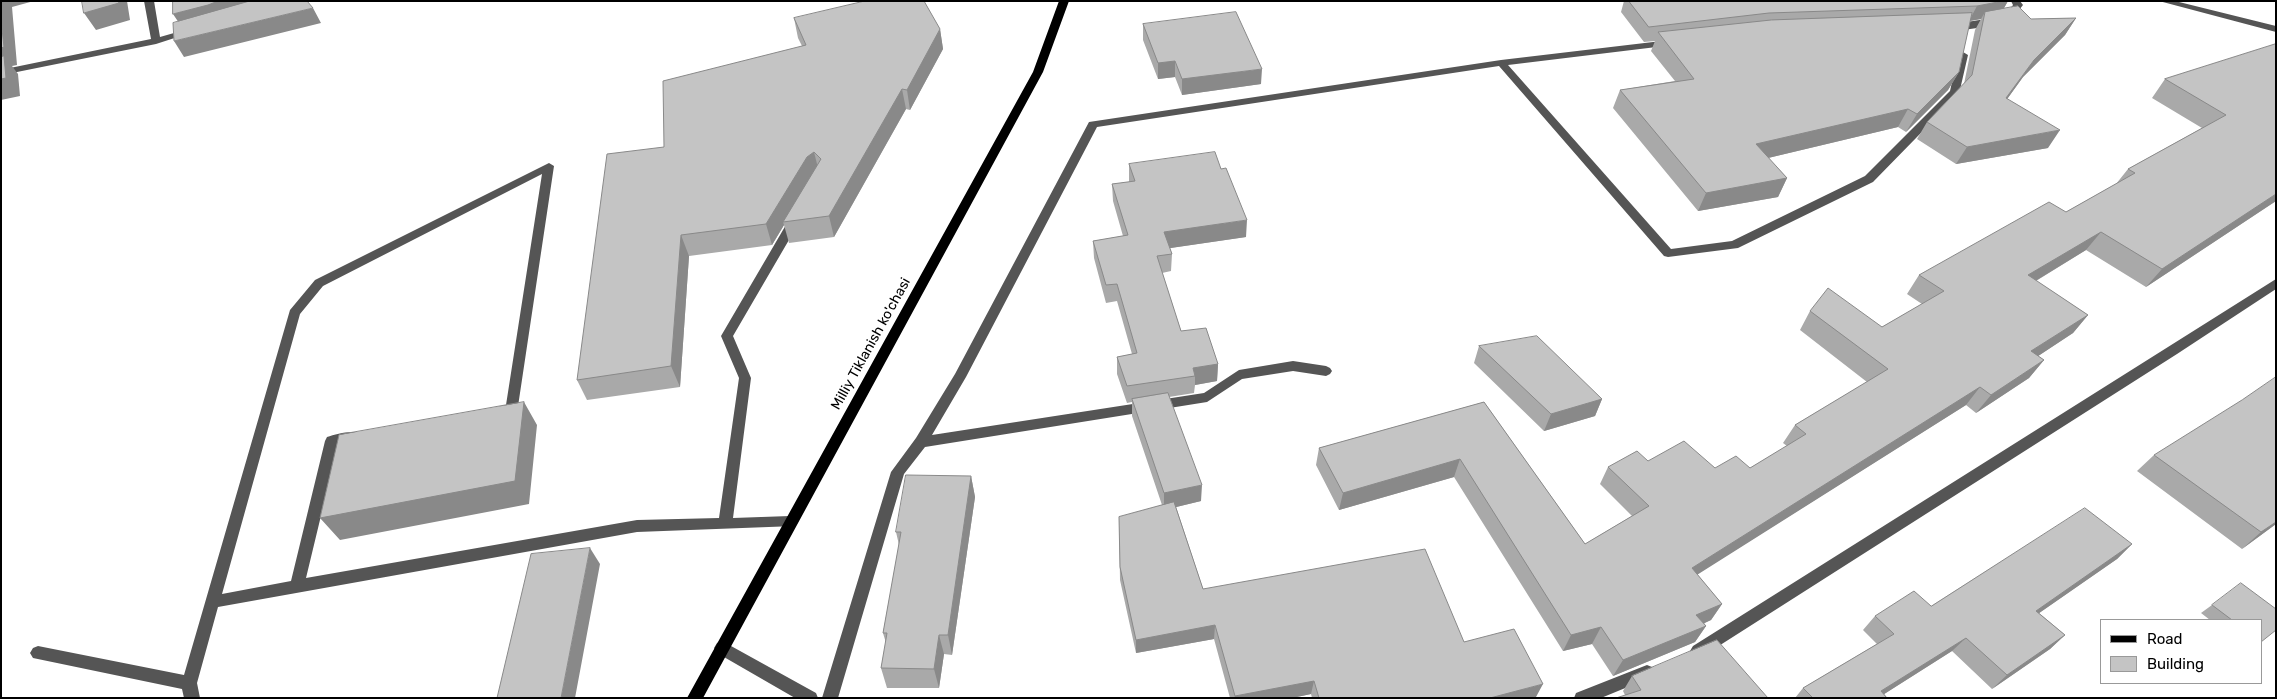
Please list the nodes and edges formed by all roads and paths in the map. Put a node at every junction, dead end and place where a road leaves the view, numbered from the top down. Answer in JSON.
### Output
{"nodes":[{"id":1,"x":149,"y":1,"type":"edge"},
{"id":2,"x":1064,"y":1,"type":"edge"},
{"id":3,"x":2015,"y":1,"type":"edge"},
{"id":4,"x":2163,"y":1,"type":"edge"},
{"id":5,"x":1940,"y":27,"type":"edge"},
{"id":6,"x":201,"y":28,"type":"edge"},
{"id":7,"x":2276,"y":29,"type":"edge"},
{"id":8,"x":1967,"y":35,"type":"junction"},
{"id":9,"x":156,"y":41,"type":"junction"},
{"id":10,"x":1686,"y":42,"type":"edge"},
{"id":11,"x":1501,"y":62,"type":"junction"},
{"id":12,"x":1,"y":75,"type":"edge"},
{"id":13,"x":800,"y":212,"type":"edge"},
{"id":14,"x":2276,"y":283,"type":"edge"},
{"id":15,"x":1326,"y":371,"type":"dead end"},
{"id":16,"x":493,"y":412,"type":"edge"},
{"id":17,"x":370,"y":434,"type":"edge"},
{"id":18,"x":921,"y":442,"type":"junction"},
{"id":19,"x":790,"y":522,"type":"junction"},
{"id":20,"x":724,"y":523,"type":"junction"},
{"id":21,"x":297,"y":586,"type":"junction"},
{"id":22,"x":212,"y":602,"type":"junction"},
{"id":23,"x":722,"y":648,"type":"junction"},
{"id":24,"x":38,"y":653,"type":"dead end"},
{"id":25,"x":1686,"y":657,"type":"edge"},
{"id":26,"x":1660,"y":667,"type":"edge"},
{"id":27,"x":190,"y":690,"type":"edge"},
{"id":28,"x":695,"y":698,"type":"edge"},
{"id":29,"x":810,"y":698,"type":"edge"},
{"id":30,"x":830,"y":698,"type":"edge"},
{"id":31,"x":1582,"y":698,"type":"edge"}],
"edges":[{"from":1,"to":9,"type":"lane"},
{"from":2,"to":19,"type":"main road","name":"Milliy Tiklanish ko'chasi"},
{"from":3,"to":8,"type":"lane"},
{"from":4,"to":7,"type":"lane"},
{"from":5,"to":8,"type":"lane"},
{"from":6,"to":9,"type":"lane"},
{"from":8,"to":11,"type":"lane"},
{"from":9,"to":12,"type":"lane"},
{"from":10,"to":11,"type":"lane"},
{"from":11,"to":18,"type":"lane"},
{"from":13,"to":20,"type":"lane"},
{"from":14,"to":25,"type":"lane"},
{"from":15,"to":18,"type":"lane"},
{"from":16,"to":22,"type":"lane"},
{"from":17,"to":21,"type":"lane"},
{"from":18,"to":30,"type":"lane"},
{"from":19,"to":20,"type":"lane"},
{"from":19,"to":23,"type":"main road","name":"Milliy Tiklanish ko'chasi"},
{"from":20,"to":21,"type":"lane"},
{"from":21,"to":22,"type":"lane"},
{"from":22,"to":27,"type":"lane"},
{"from":23,"to":28,"type":"main road","name":"Milliy Tiklanish ko'chasi"},
{"from":23,"to":29,"type":"lane"},
{"from":24,"to":27,"type":"lane"},
{"from":26,"to":31,"type":"lane"}]}
